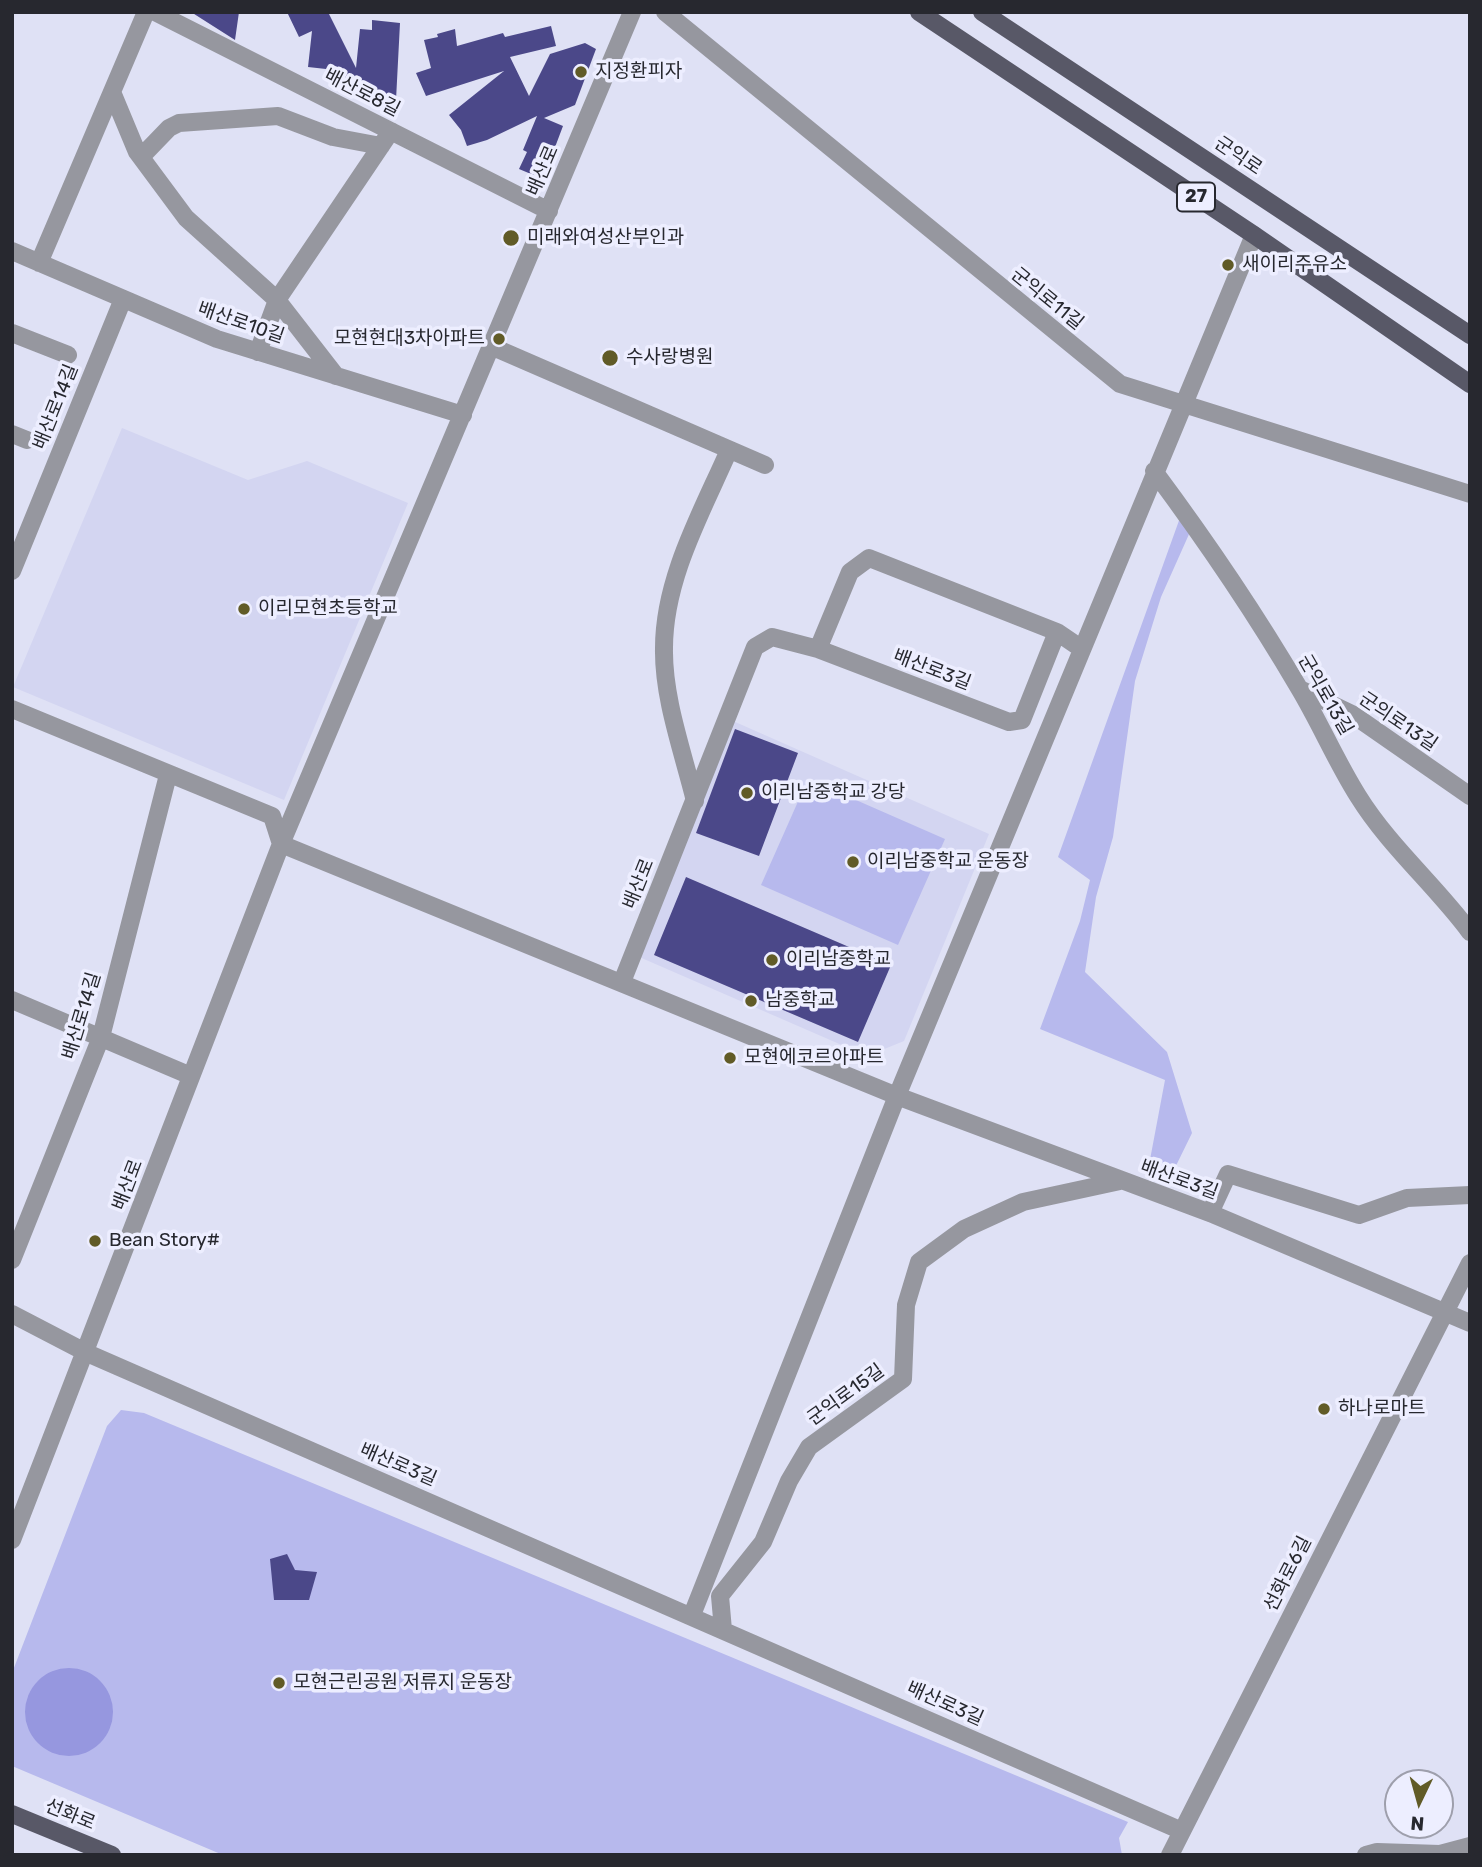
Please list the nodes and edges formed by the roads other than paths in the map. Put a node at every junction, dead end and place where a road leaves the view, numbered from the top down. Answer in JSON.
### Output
{"nodes":[{"id":1,"x":146,"y":12,"type":"edge"},
{"id":2,"x":155,"y":12,"type":"edge"},
{"id":3,"x":632,"y":12,"type":"edge"},
{"id":4,"x":665,"y":12,"type":"edge"},
{"id":5,"x":919,"y":12,"type":"edge"},
{"id":6,"x":982,"y":12,"type":"edge"},
{"id":7,"x":112,"y":92,"type":"junction"},
{"id":8,"x":391,"y":131,"type":"junction"},
{"id":9,"x":380,"y":146,"type":"junction"},
{"id":10,"x":141,"y":157,"type":"junction"},
{"id":11,"x":549,"y":211,"type":"junction"},
{"id":12,"x":1254,"y":235,"type":"junction"},
{"id":13,"x":12,"y":251,"type":"edge"},
{"id":14,"x":39,"y":263,"type":"junction"},
{"id":15,"x":123,"y":299,"type":"junction"},
{"id":16,"x":277,"y":300,"type":"junction"},
{"id":17,"x":12,"y":333,"type":"edge"},
{"id":18,"x":1470,"y":335,"type":"edge"},
{"id":19,"x":493,"y":347,"type":"junction"},
{"id":20,"x":258,"y":352,"type":"junction"},
{"id":21,"x":68,"y":355,"type":"dead end"},
{"id":22,"x":336,"y":376,"type":"junction"},
{"id":23,"x":1470,"y":384,"type":"edge"},
{"id":24,"x":1182,"y":402,"type":"junction"},
{"id":25,"x":463,"y":415,"type":"junction"},
{"id":26,"x":729,"y":450,"type":"junction"},
{"id":27,"x":765,"y":465,"type":"dead end"},
{"id":28,"x":1154,"y":471,"type":"junction"},
{"id":29,"x":1470,"y":494,"type":"edge"},
{"id":30,"x":12,"y":570,"type":"edge"},
{"id":31,"x":1057,"y":632,"type":"junction"},
{"id":32,"x":818,"y":649,"type":"junction"},
{"id":33,"x":1082,"y":649,"type":"junction"},
{"id":34,"x":1300,"y":689,"type":"junction"},
{"id":35,"x":12,"y":709,"type":"edge"},
{"id":36,"x":168,"y":775,"type":"junction"},
{"id":37,"x":1470,"y":796,"type":"edge"},
{"id":38,"x":695,"y":801,"type":"junction"},
{"id":39,"x":281,"y":844,"type":"junction"},
{"id":40,"x":1470,"y":932,"type":"edge"},
{"id":41,"x":622,"y":982,"type":"junction"},
{"id":42,"x":12,"y":1000,"type":"edge"},
{"id":43,"x":101,"y":1037,"type":"junction"},
{"id":44,"x":191,"y":1076,"type":"junction"},
{"id":45,"x":897,"y":1096,"type":"junction"},
{"id":46,"x":1120,"y":1181,"type":"junction"},
{"id":47,"x":1470,"y":1195,"type":"edge"},
{"id":48,"x":1210,"y":1213,"type":"junction"},
{"id":49,"x":12,"y":1260,"type":"edge"},
{"id":50,"x":1470,"y":1263,"type":"edge"},
{"id":51,"x":1444,"y":1312,"type":"junction"},
{"id":52,"x":12,"y":1314,"type":"edge"},
{"id":53,"x":1470,"y":1323,"type":"edge"},
{"id":54,"x":87,"y":1353,"type":"junction"},
{"id":55,"x":12,"y":1540,"type":"edge"},
{"id":56,"x":692,"y":1615,"type":"junction"},
{"id":57,"x":723,"y":1630,"type":"junction"},
{"id":58,"x":12,"y":1814,"type":"edge"},
{"id":59,"x":1182,"y":1831,"type":"junction"},
{"id":60,"x":1470,"y":1846,"type":"edge"},
{"id":61,"x":112,"y":1855,"type":"edge"},
{"id":62,"x":1170,"y":1855,"type":"edge"},
{"id":63,"x":1366,"y":1855,"type":"edge"}],
"edges":[{"from":1,"to":7,"type":"street"},
{"from":2,"to":8,"type":"street","name":"배산로8길"},
{"from":3,"to":11,"type":"street","name":"배산로"},
{"from":4,"to":24,"type":"street","name":"군익로11길"},
{"from":5,"to":12,"type":"main road","number":"27"},
{"from":6,"to":18,"type":"main road","name":"군익로","number":"27"},
{"from":7,"to":10,"type":"street"},
{"from":7,"to":14,"type":"street"},
{"from":8,"to":9,"type":"street"},
{"from":8,"to":11,"type":"street","name":"배산로8길"},
{"from":9,"to":10,"type":"street"},
{"from":9,"to":16,"type":"street"},
{"from":10,"to":16,"type":"street"},
{"from":11,"to":19,"type":"street","name":"배산로"},
{"from":12,"to":23,"type":"main road","number":"27"},
{"from":12,"to":24,"type":"street"},
{"from":13,"to":14,"type":"street","name":"배산로10길"},
{"from":14,"to":15,"type":"street","name":"배산로10길"},
{"from":15,"to":20,"type":"street","name":"배산로10길"},
{"from":15,"to":30,"type":"street","name":"배산로14길"},
{"from":16,"to":20,"type":"street"},
{"from":16,"to":22,"type":"street"},
{"from":17,"to":21,"type":"street"},
{"from":19,"to":25,"type":"street","name":"배산로"},
{"from":19,"to":26,"type":"street"},
{"from":20,"to":22,"type":"street","name":"배산로10길"},
{"from":22,"to":25,"type":"street","name":"배산로10길"},
{"from":24,"to":28,"type":"street"},
{"from":24,"to":29,"type":"street","name":"군익로11길"},
{"from":25,"to":39,"type":"street","name":"배산로"},
{"from":26,"to":27,"type":"street"},
{"from":26,"to":38,"type":"street"},
{"from":28,"to":33,"type":"street"},
{"from":28,"to":34,"type":"street","name":"군익로13길"},
{"from":31,"to":32,"type":"street"},
{"from":31,"to":32,"type":"street","name":"배산로3길"},
{"from":31,"to":33,"type":"street"},
{"from":32,"to":38,"type":"street","name":"배산로3길"},
{"from":33,"to":45,"type":"street"},
{"from":34,"to":37,"type":"street","name":"군의로13길"},
{"from":34,"to":40,"type":"street","name":"군익로13길"},
{"from":35,"to":36,"type":"street"},
{"from":36,"to":39,"type":"street"},
{"from":36,"to":43,"type":"street","name":"배산로14길"},
{"from":38,"to":41,"type":"street","name":"배산로"},
{"from":39,"to":41,"type":"street"},
{"from":39,"to":44,"type":"street","name":"배산로"},
{"from":41,"to":45,"type":"street","name":"배산로3길"},
{"from":42,"to":43,"type":"street"},
{"from":43,"to":44,"type":"street"},
{"from":43,"to":49,"type":"street","name":"배산로14길"},
{"from":44,"to":54,"type":"street","name":"배산로"},
{"from":45,"to":46,"type":"street","name":"배산로3길"},
{"from":45,"to":56,"type":"street"},
{"from":46,"to":48,"type":"street","name":"배산로3길"},
{"from":46,"to":57,"type":"street","name":"군익로15길"},
{"from":47,"to":48,"type":"street"},
{"from":48,"to":51,"type":"street","name":"배산로3길"},
{"from":50,"to":51,"type":"street","name":"선화로6길"},
{"from":51,"to":53,"type":"street"},
{"from":51,"to":59,"type":"street","name":"선화로6길"},
{"from":52,"to":54,"type":"street","name":"배산로3길"},
{"from":54,"to":55,"type":"street","name":"배산로"},
{"from":54,"to":56,"type":"street","name":"배산로3길"},
{"from":56,"to":57,"type":"street","name":"배산로3길"},
{"from":57,"to":59,"type":"street","name":"배산로3길"},
{"from":58,"to":61,"type":"main road","name":"선화로"},
{"from":59,"to":62,"type":"street","name":"선화로6길"},
{"from":60,"to":63,"type":"street"}]}
